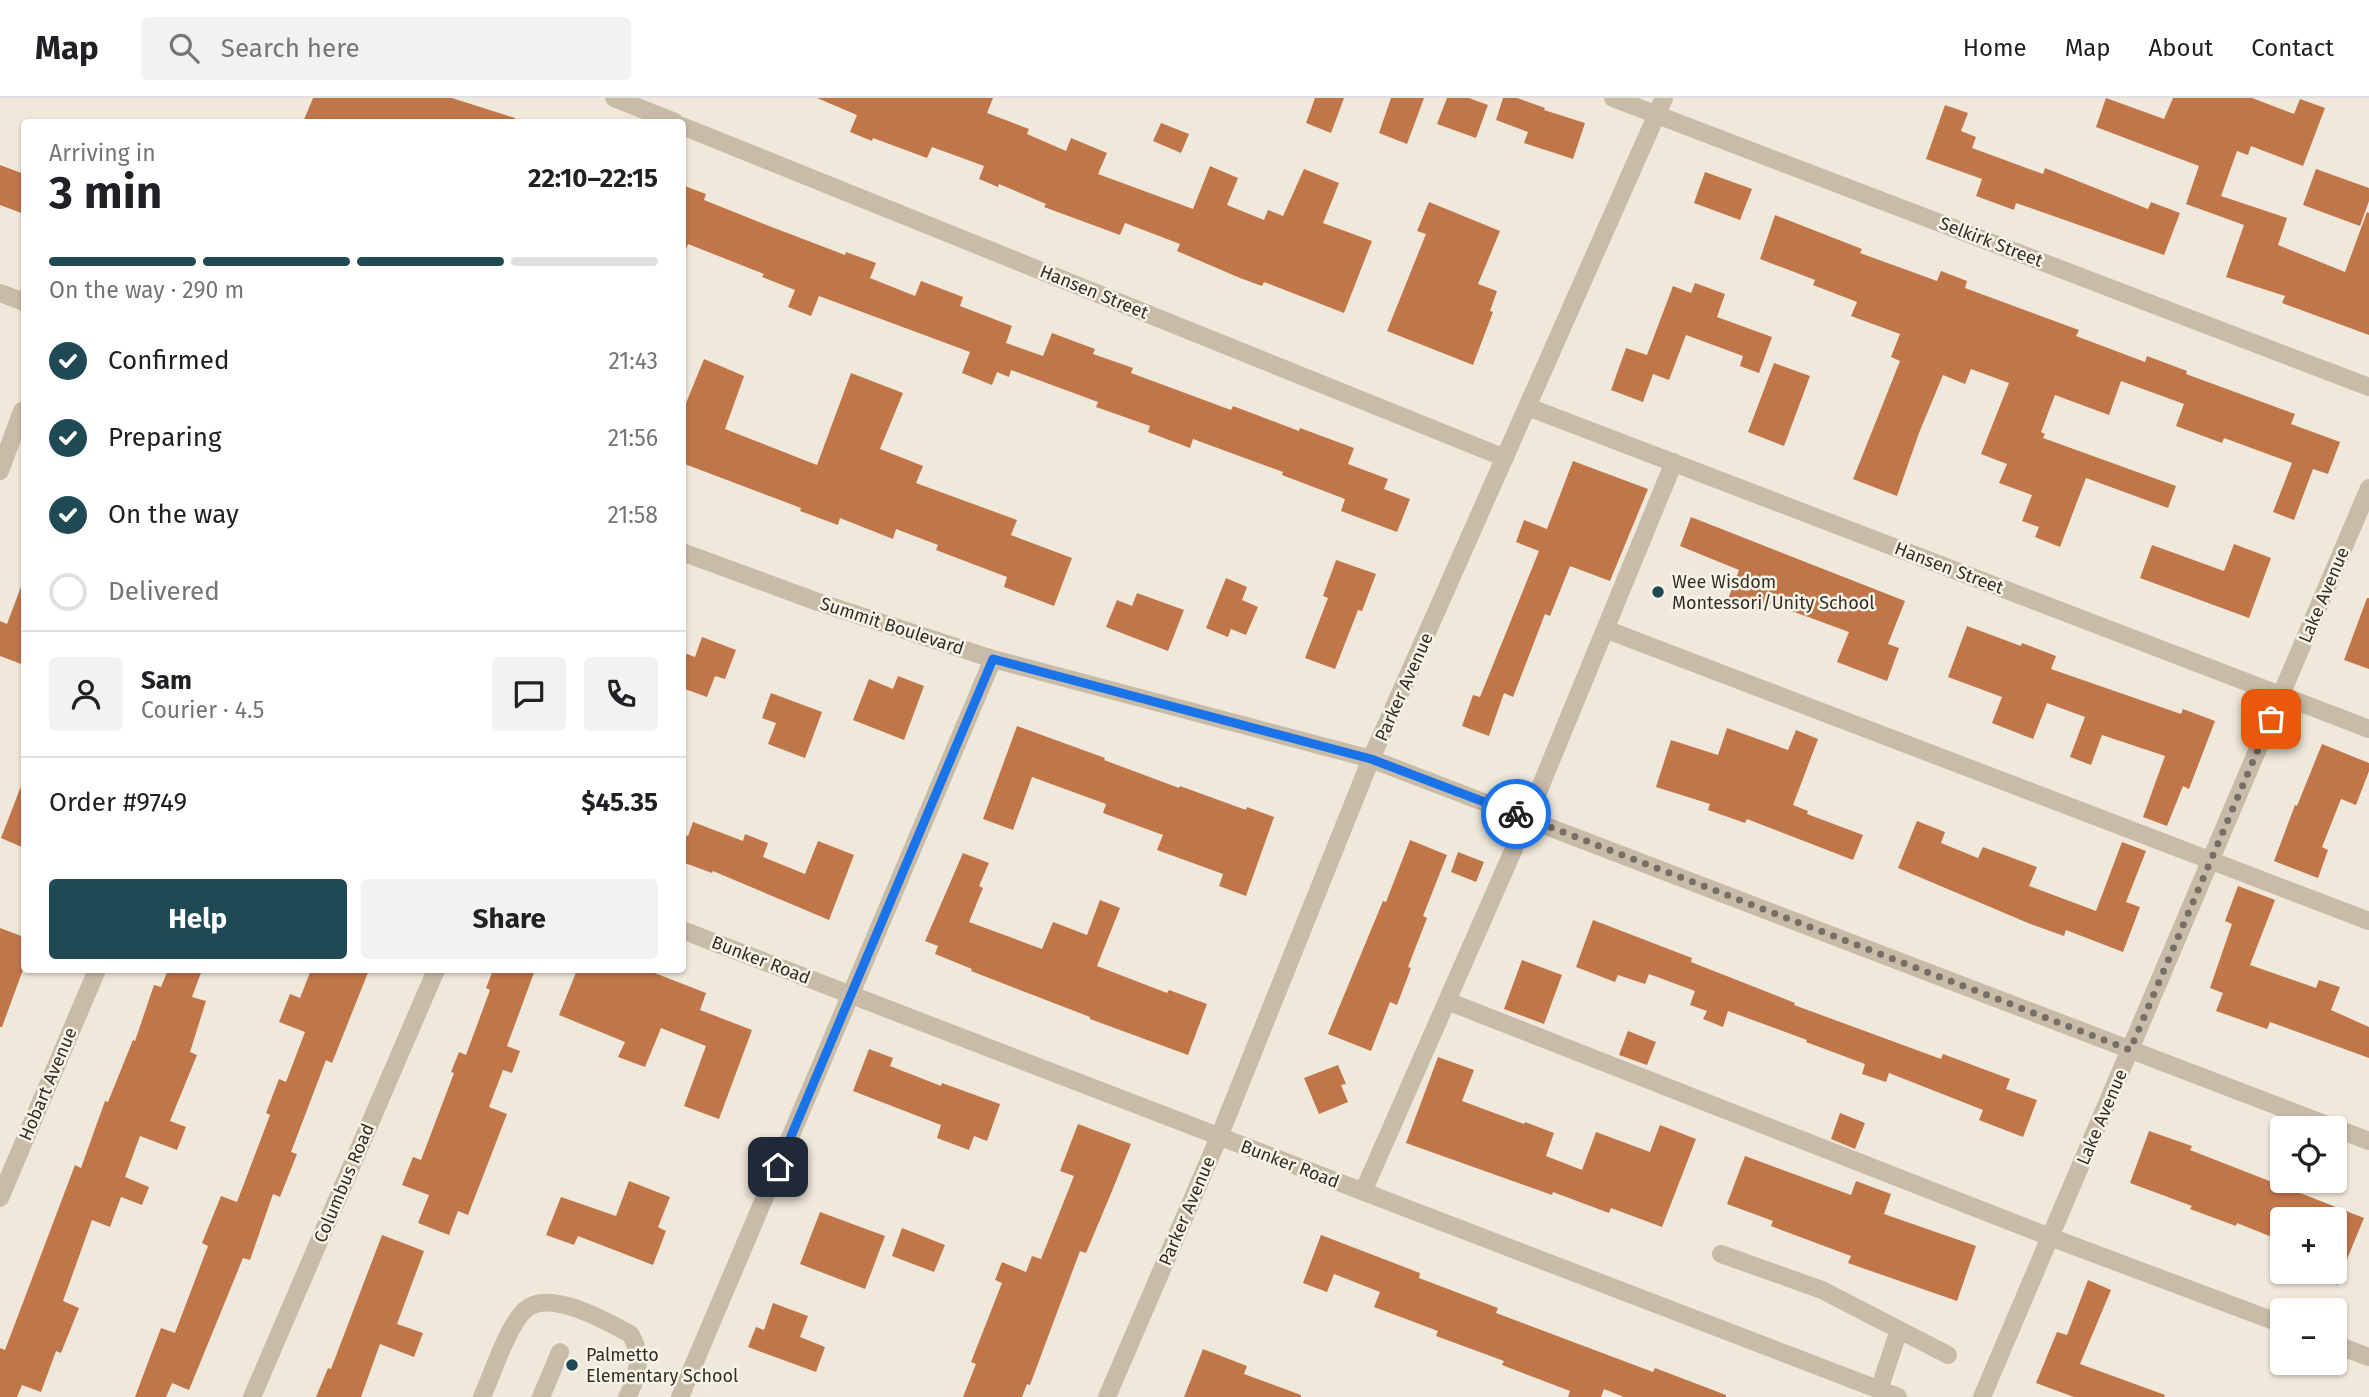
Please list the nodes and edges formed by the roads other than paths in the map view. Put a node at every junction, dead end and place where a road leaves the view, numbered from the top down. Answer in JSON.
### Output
{"nodes":[{"id":1,"x":614,"y":98,"type":"edge"},
{"id":2,"x":1613,"y":98,"type":"edge"},
{"id":3,"x":1664,"y":98,"type":"edge"},
{"id":4,"x":1657,"y":115,"type":"junction"},
{"id":5,"x":667,"y":119,"type":"edge"},
{"id":6,"x":686,"y":128,"type":"edge"},
{"id":7,"x":0,"y":293,"type":"edge"},
{"id":8,"x":21,"y":301,"type":"edge"},
{"id":9,"x":2369,"y":387,"type":"edge"},
{"id":10,"x":1528,"y":407,"type":"junction"},
{"id":11,"x":21,"y":414,"type":"edge"},
{"id":12,"x":1506,"y":458,"type":"junction"},
{"id":13,"x":1674,"y":463,"type":"junction"},
{"id":14,"x":0,"y":471,"type":"edge"},
{"id":15,"x":2369,"y":488,"type":"edge"},
{"id":16,"x":686,"y":553,"type":"edge"},
{"id":17,"x":1605,"y":629,"type":"junction"},
{"id":18,"x":993,"y":659,"type":"junction"},
{"id":19,"x":2281,"y":695,"type":"junction"},
{"id":20,"x":2369,"y":729,"type":"edge"},
{"id":21,"x":1371,"y":759,"type":"junction"},
{"id":22,"x":1527,"y":819,"type":"junction"},
{"id":23,"x":2210,"y":861,"type":"junction"},
{"id":24,"x":2369,"y":921,"type":"edge"},
{"id":25,"x":686,"y":932,"type":"edge"},
{"id":26,"x":96,"y":973,"type":"edge"},
{"id":27,"x":435,"y":973,"type":"edge"},
{"id":28,"x":851,"y":995,"type":"junction"},
{"id":29,"x":1447,"y":1001,"type":"junction"},
{"id":30,"x":2130,"y":1050,"type":"junction"},
{"id":31,"x":1219,"y":1136,"type":"junction"},
{"id":32,"x":2369,"y":1141,"type":"edge"},
{"id":33,"x":1363,"y":1192,"type":"junction"},
{"id":34,"x":0,"y":1198,"type":"edge"},
{"id":35,"x":2050,"y":1237,"type":"junction"},
{"id":36,"x":1721,"y":1254,"type":"dead end"},
{"id":37,"x":2270,"y":1320,"type":"edge"},
{"id":38,"x":1899,"y":1330,"type":"junction"},
{"id":39,"x":2347,"y":1349,"type":"edge"},
{"id":40,"x":560,"y":1352,"type":"dead end"},
{"id":41,"x":1948,"y":1355,"type":"dead end"},
{"id":42,"x":2369,"y":1357,"type":"edge"},
{"id":43,"x":1879,"y":1390,"type":"junction"},
{"id":44,"x":253,"y":1397,"type":"edge"},
{"id":45,"x":482,"y":1397,"type":"edge"},
{"id":46,"x":541,"y":1397,"type":"edge"},
{"id":47,"x":627,"y":1397,"type":"edge"},
{"id":48,"x":680,"y":1397,"type":"edge"},
{"id":49,"x":1107,"y":1397,"type":"edge"},
{"id":50,"x":1898,"y":1397,"type":"edge"},
{"id":51,"x":1982,"y":1397,"type":"edge"}],
"edges":[{"from":1,"to":5,"type":"street"},
{"from":2,"to":4,"type":"street","name":"Selkirk Street"},
{"from":3,"to":4,"type":"street","name":"Parker Avenue"},
{"from":4,"to":9,"type":"street","name":"Selkirk Street"},
{"from":4,"to":10,"type":"street","name":"Parker Avenue"},
{"from":6,"to":12,"type":"street","name":"Hansen Street"},
{"from":7,"to":8,"type":"street"},
{"from":10,"to":12,"type":"street","name":"Parker Avenue"},
{"from":10,"to":13,"type":"street","name":"Hansen Street"},
{"from":11,"to":14,"type":"street"},
{"from":12,"to":21,"type":"street","name":"Parker Avenue"},
{"from":13,"to":17,"type":"street"},
{"from":13,"to":19,"type":"street","name":"Hansen Street"},
{"from":15,"to":19,"type":"street","name":"Lake Avenue"},
{"from":16,"to":18,"type":"street","name":"Summit Boulevard"},
{"from":17,"to":22,"type":"street"},
{"from":17,"to":23,"type":"street"},
{"from":18,"to":21,"type":"street","name":"Summit Boulevard"},
{"from":18,"to":28,"type":"street"},
{"from":19,"to":20,"type":"street","name":"Hansen Street"},
{"from":19,"to":23,"type":"street","name":"Lake Avenue"},
{"from":21,"to":22,"type":"street","name":"Summit Boulevard"},
{"from":21,"to":31,"type":"street","name":"Parker Avenue"},
{"from":22,"to":29,"type":"street"},
{"from":22,"to":30,"type":"street","name":"Summit Boulevard"},
{"from":23,"to":24,"type":"street"},
{"from":23,"to":30,"type":"street","name":"Lake Avenue"},
{"from":25,"to":28,"type":"street","name":"Bunker Road"},
{"from":26,"to":34,"type":"street","name":"Hobart Avenue"},
{"from":27,"to":44,"type":"street","name":"Columbus Road"},
{"from":28,"to":31,"type":"street","name":"Bunker Road"},
{"from":28,"to":48,"type":"street"},
{"from":29,"to":33,"type":"street"},
{"from":29,"to":35,"type":"street"},
{"from":30,"to":32,"type":"street","name":"Summit Boulevard"},
{"from":30,"to":35,"type":"street","name":"Lake Avenue"},
{"from":31,"to":33,"type":"street","name":"Bunker Road"},
{"from":31,"to":49,"type":"street","name":"Parker Avenue"},
{"from":33,"to":43,"type":"street","name":"Bunker Road"},
{"from":35,"to":37,"type":"street"},
{"from":35,"to":51,"type":"street","name":"Lake Avenue"},
{"from":36,"to":38,"type":"street"},
{"from":38,"to":41,"type":"street"},
{"from":38,"to":43,"type":"street"},
{"from":39,"to":42,"type":"street"},
{"from":40,"to":46,"type":"street"},
{"from":43,"to":50,"type":"street","name":"Bunker Road"},
{"from":45,"to":47,"type":"street"}]}
